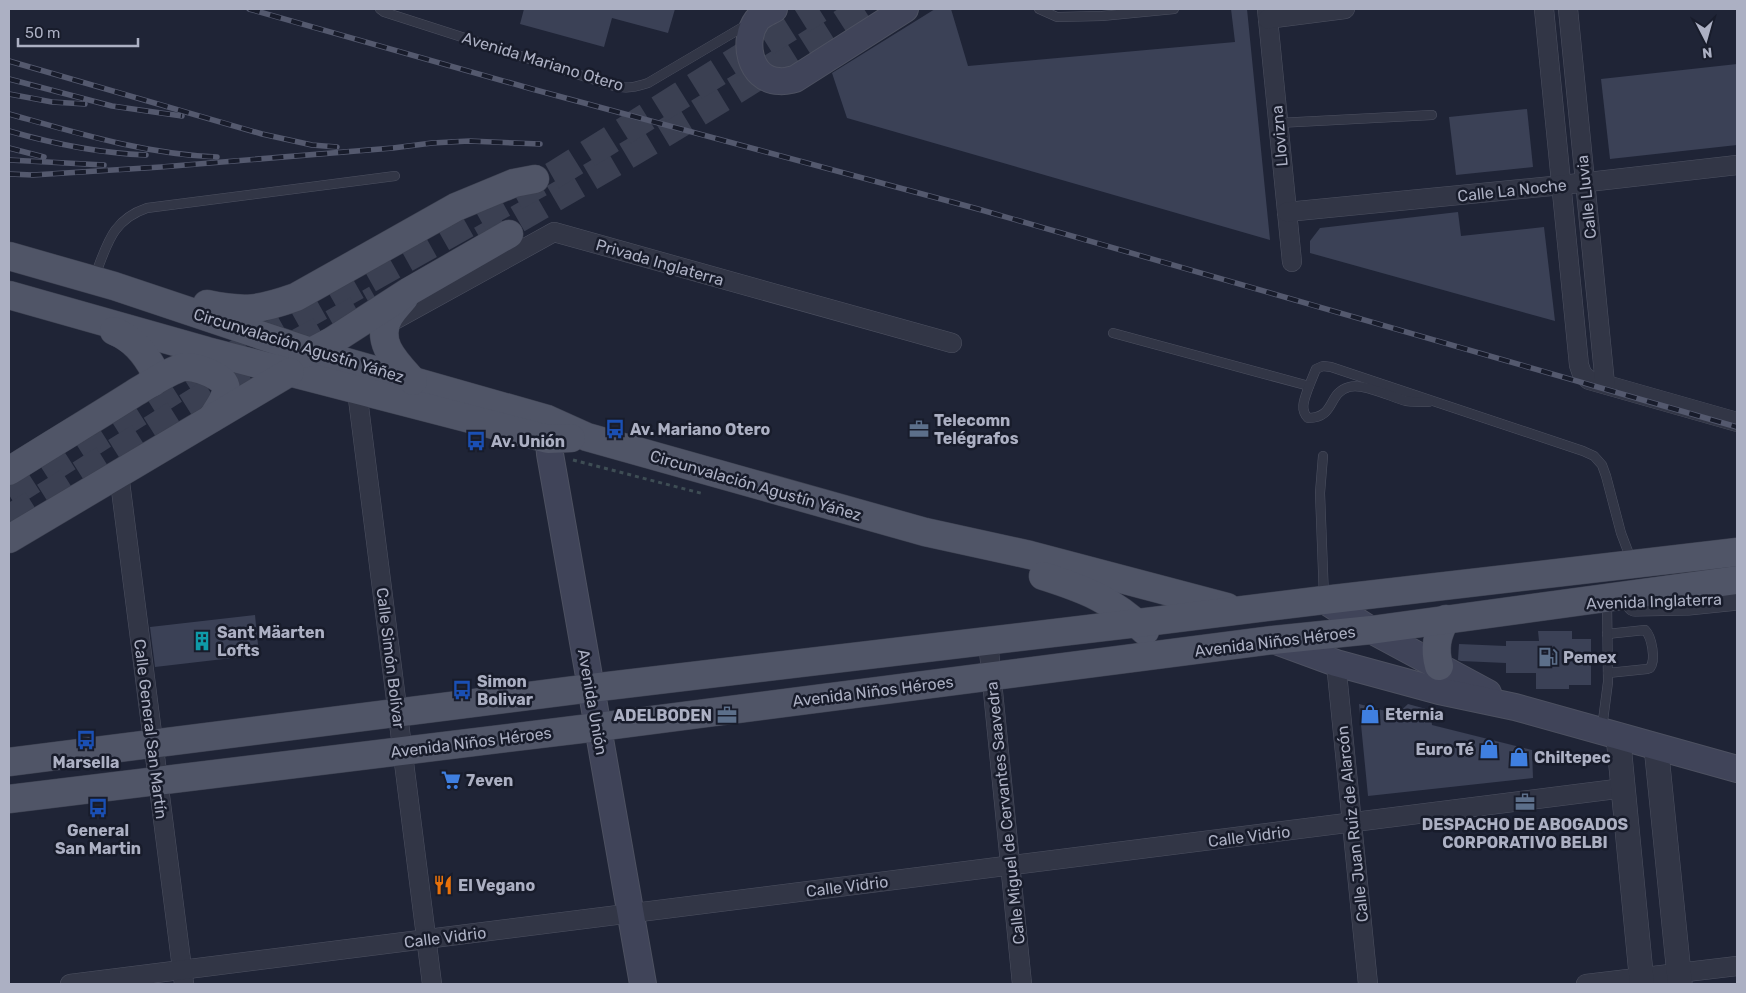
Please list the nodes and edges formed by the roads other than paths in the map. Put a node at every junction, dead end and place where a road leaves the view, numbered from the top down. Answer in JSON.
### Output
{"nodes":[{"id":1,"x":906,"y":9,"type":"edge"},
{"id":2,"x":1039,"y":9,"type":"edge"},
{"id":3,"x":1174,"y":9,"type":"edge"},
{"id":4,"x":1344,"y":9,"type":"edge"},
{"id":5,"x":1544,"y":9,"type":"edge"},
{"id":6,"x":1568,"y":9,"type":"edge"},
{"id":7,"x":382,"y":10,"type":"edge"},
{"id":8,"x":766,"y":13,"type":"edge"},
{"id":9,"x":1268,"y":14,"type":"edge"},
{"id":10,"x":1432,"y":115,"type":"dead end"},
{"id":11,"x":1278,"y":122,"type":"junction"},
{"id":12,"x":1737,"y":165,"type":"edge"},
{"id":13,"x":395,"y":176,"type":"dead end"},
{"id":14,"x":535,"y":178,"type":"dead end"},
{"id":15,"x":1585,"y":183,"type":"junction"},
{"id":16,"x":1562,"y":185,"type":"junction"},
{"id":17,"x":1286,"y":212,"type":"junction"},
{"id":18,"x":509,"y":234,"type":"tunnel mouth"},
{"id":19,"x":9,"y":256,"type":"edge"},
{"id":20,"x":1292,"y":262,"type":"dead end"},
{"id":21,"x":103,"y":284,"type":"junction"},
{"id":22,"x":408,"y":292,"type":"junction"},
{"id":23,"x":9,"y":294,"type":"edge"},
{"id":24,"x":69,"y":311,"type":"junction"},
{"id":25,"x":386,"y":325,"type":"junction"},
{"id":26,"x":1113,"y":333,"type":"dead end"},
{"id":27,"x":177,"y":342,"type":"junction"},
{"id":28,"x":952,"y":343,"type":"dead end"},
{"id":29,"x":312,"y":352,"type":"junction"},
{"id":30,"x":290,"y":372,"type":"junction"},
{"id":31,"x":413,"y":381,"type":"junction"},
{"id":32,"x":152,"y":383,"type":"junction"},
{"id":33,"x":1605,"y":384,"type":"junction"},
{"id":34,"x":1309,"y":386,"type":"junction"},
{"id":35,"x":357,"y":391,"type":"junction"},
{"id":36,"x":1437,"y":401,"type":"junction"},
{"id":37,"x":212,"y":418,"type":"junction"},
{"id":38,"x":1737,"y":422,"type":"edge"},
{"id":39,"x":548,"y":429,"type":"junction"},
{"id":40,"x":1324,"y":456,"type":"dead end"},
{"id":41,"x":9,"y":471,"type":"edge"},
{"id":42,"x":119,"y":474,"type":"junction"},
{"id":43,"x":925,"y":532,"type":"junction"},
{"id":44,"x":9,"y":539,"type":"edge"},
{"id":45,"x":1737,"y":552,"type":"edge"},
{"id":46,"x":1633,"y":565,"type":"junction"},
{"id":47,"x":1737,"y":580,"type":"edge"},
{"id":48,"x":1737,"y":598,"type":"edge"},
{"id":49,"x":1324,"y":600,"type":"junction"},
{"id":50,"x":1607,"y":602,"type":"junction"},
{"id":51,"x":1241,"y":610,"type":"junction"},
{"id":52,"x":1446,"y":619,"type":"junction"},
{"id":53,"x":1138,"y":623,"type":"junction"},
{"id":54,"x":1371,"y":630,"type":"junction"},
{"id":55,"x":1607,"y":634,"type":"junction"},
{"id":56,"x":1273,"y":640,"type":"junction"},
{"id":57,"x":988,"y":641,"type":"junction"},
{"id":58,"x":1170,"y":653,"type":"junction"},
{"id":59,"x":1336,"y":663,"type":"junction"},
{"id":60,"x":1439,"y":666,"type":"junction"},
{"id":61,"x":1608,"y":673,"type":"junction"},
{"id":62,"x":992,"y":676,"type":"junction"},
{"id":63,"x":591,"y":688,"type":"junction"},
{"id":64,"x":1515,"y":707,"type":"junction"},
{"id":65,"x":398,"y":713,"type":"junction"},
{"id":66,"x":598,"y":727,"type":"junction"},
{"id":67,"x":1610,"y":733,"type":"junction"},
{"id":68,"x":153,"y":744,"type":"junction"},
{"id":69,"x":1656,"y":746,"type":"junction"},
{"id":70,"x":402,"y":751,"type":"junction"},
{"id":71,"x":9,"y":762,"type":"edge"},
{"id":72,"x":1737,"y":769,"type":"edge"},
{"id":73,"x":158,"y":781,"type":"junction"},
{"id":74,"x":1624,"y":788,"type":"junction"},
{"id":75,"x":9,"y":799,"type":"edge"},
{"id":76,"x":1352,"y":823,"type":"junction"},
{"id":77,"x":1011,"y":866,"type":"junction"},
{"id":78,"x":630,"y":914,"type":"junction"},
{"id":79,"x":426,"y":939,"type":"junction"},
{"id":80,"x":1737,"y":966,"type":"edge"},
{"id":81,"x":183,"y":977,"type":"edge"},
{"id":82,"x":1679,"y":979,"type":"edge"},
{"id":83,"x":1642,"y":981,"type":"edge"},
{"id":84,"x":70,"y":984,"type":"edge"},
{"id":85,"x":432,"y":984,"type":"edge"},
{"id":86,"x":643,"y":984,"type":"edge"},
{"id":87,"x":1022,"y":984,"type":"edge"},
{"id":88,"x":1368,"y":984,"type":"edge"},
{"id":89,"x":1586,"y":984,"type":"edge"}],
"edges":[{"from":1,"to":8,"type":"main road"},
{"from":2,"to":3,"type":"lane"},
{"from":4,"to":9,"type":"street"},
{"from":5,"to":16,"type":"street","name":"Calle Lluvia"},
{"from":6,"to":15,"type":"street","name":"Calle Lluvia"},
{"from":7,"to":8,"type":"lane","name":"Avenida Mariano Otero"},
{"from":9,"to":11,"type":"street","name":"Llovizna"},
{"from":10,"to":11,"type":"lane"},
{"from":11,"to":17,"type":"street","name":"Llovizna"},
{"from":12,"to":15,"type":"street","name":"Calle La Noche"},
{"from":13,"to":21,"type":"lane"},
{"from":14,"to":21,"type":"main road"},
{"from":15,"to":16,"type":"street","name":"Calle La Noche"},
{"from":15,"to":33,"type":"street","name":"Calle Lluvia"},
{"from":16,"to":17,"type":"street","name":"Calle La Noche"},
{"from":16,"to":33,"type":"street","name":"Calle Lluvia"},
{"from":17,"to":20,"type":"street","name":"Llovizna"},
{"from":18,"to":22,"type":"main road"},
{"from":19,"to":21,"type":"main road","name":"Circunvalación Agustín Yáñez"},
{"from":21,"to":29,"type":"main road","name":"Circunvalación Agustín Yáñez"},
{"from":22,"to":25,"type":"main road"},
{"from":22,"to":29,"type":"main road"},
{"from":23,"to":24,"type":"main road","name":"Circunvalación Agustín Yáñez"},
{"from":24,"to":27,"type":"main road","name":"Circunvalación Agustín Yáñez"},
{"from":24,"to":32,"type":"main road"},
{"from":25,"to":28,"type":"street","name":"Privada Inglaterra"},
{"from":25,"to":31,"type":"main road"},
{"from":26,"to":34,"type":"lane"},
{"from":27,"to":29,"type":"main road"},
{"from":27,"to":30,"type":"main road","name":"Circunvalación Agustín Yáñez"},
{"from":29,"to":31,"type":"main road","name":"Circunvalación Agustín Yáñez"},
{"from":30,"to":35,"type":"main road","name":"Circunvalación Agustín Yáñez"},
{"from":30,"to":37,"type":"main road"},
{"from":31,"to":39,"type":"main road","name":"Circunvalación Agustín Yáñez"},
{"from":32,"to":37,"type":"main road"},
{"from":32,"to":41,"type":"main road"},
{"from":33,"to":38,"type":"street"},
{"from":34,"to":36,"type":"lane"},
{"from":34,"to":36,"type":"lane"},
{"from":35,"to":39,"type":"main road","name":"Circunvalación Agustín Yáñez"},
{"from":35,"to":65,"type":"street","name":"Calle Simón Bolívar"},
{"from":36,"to":46,"type":"lane"},
{"from":37,"to":42,"type":"main road"},
{"from":39,"to":43,"type":"main road","name":"Circunvalación Agustín Yáñez"},
{"from":39,"to":63,"type":"main road","name":"Avenida Unión"},
{"from":40,"to":49,"type":"lane"},
{"from":42,"to":44,"type":"main road"},
{"from":42,"to":68,"type":"street","name":"Calle General San Martín"},
{"from":43,"to":51,"type":"main road","name":"Circunvalación Agustín Yáñez"},
{"from":43,"to":53,"type":"main road","name":"Circunvalación Agustín Yáñez"},
{"from":45,"to":46,"type":"main road"},
{"from":46,"to":49,"type":"main road"},
{"from":47,"to":50,"type":"main road","name":"Avenida Niños Héroes"},
{"from":48,"to":50,"type":"street","name":"Avenida Inglaterra"},
{"from":49,"to":51,"type":"main road"},
{"from":49,"to":54,"type":"main road"},
{"from":50,"to":52,"type":"main road","name":"Avenida Niños Héroes"},
{"from":50,"to":55,"type":"lane"},
{"from":51,"to":53,"type":"main road"},
{"from":52,"to":54,"type":"main road","name":"Avenida Niños Héroes"},
{"from":52,"to":60,"type":"main road"},
{"from":53,"to":57,"type":"main road"},
{"from":53,"to":58,"type":"main road","name":"Circunvalación Agustín Yáñez"},
{"from":54,"to":56,"type":"main road","name":"Avenida Niños Héroes"},
{"from":54,"to":60,"type":"main road"},
{"from":55,"to":61,"type":"lane"},
{"from":55,"to":61,"type":"lane"},
{"from":56,"to":58,"type":"main road","name":"Avenida Niños Héroes"},
{"from":56,"to":59,"type":"main road"},
{"from":57,"to":62,"type":"street","name":"Calle Miguel de Cervantes Saavedra"},
{"from":57,"to":63,"type":"main road"},
{"from":58,"to":62,"type":"main road","name":"Avenida Niños Héroes"},
{"from":59,"to":64,"type":"main road"},
{"from":59,"to":76,"type":"street","name":"Calle Juan Ruiz de Alarcón"},
{"from":60,"to":64,"type":"main road"},
{"from":61,"to":67,"type":"lane"},
{"from":62,"to":66,"type":"main road","name":"Avenida Niños Héroes"},
{"from":62,"to":77,"type":"street","name":"Calle Miguel de Cervantes Saavedra"},
{"from":63,"to":65,"type":"main road"},
{"from":63,"to":66,"type":"main road","name":"Avenida Unión"},
{"from":64,"to":67,"type":"main road"},
{"from":65,"to":68,"type":"main road"},
{"from":65,"to":70,"type":"street","name":"Calle Simón Bolívar"},
{"from":66,"to":70,"type":"main road","name":"Avenida Niños Héroes"},
{"from":66,"to":78,"type":"main road","name":"Avenida Unión"},
{"from":67,"to":69,"type":"main road"},
{"from":67,"to":74,"type":"street"},
{"from":68,"to":71,"type":"main road"},
{"from":68,"to":73,"type":"street","name":"Calle General San Martín"},
{"from":69,"to":72,"type":"main road"},
{"from":69,"to":82,"type":"street"},
{"from":70,"to":73,"type":"main road","name":"Avenida Niños Héroes"},
{"from":70,"to":79,"type":"street","name":"Calle Simón Bolívar"},
{"from":73,"to":75,"type":"main road","name":"Avenida Niños Héroes"},
{"from":73,"to":81,"type":"street","name":"Calle General San Martín"},
{"from":74,"to":76,"type":"street","name":"Calle Vidrio"},
{"from":74,"to":83,"type":"street"},
{"from":76,"to":77,"type":"street","name":"Calle Vidrio"},
{"from":76,"to":88,"type":"street","name":"Calle Juan Ruiz de Alarcón"},
{"from":77,"to":78,"type":"street","name":"Calle Vidrio"},
{"from":77,"to":87,"type":"street","name":"Calle Miguel de Cervantes Saavedra"},
{"from":78,"to":79,"type":"street","name":"Calle Vidrio"},
{"from":78,"to":86,"type":"main road","name":"Avenida Unión"},
{"from":79,"to":81,"type":"street","name":"Calle Vidrio"},
{"from":79,"to":85,"type":"street","name":"Calle Simón Bolívar"},
{"from":80,"to":82,"type":"street"},
{"from":81,"to":84,"type":"street","name":"Calle Vidrio"},
{"from":82,"to":83,"type":"street"},
{"from":83,"to":89,"type":"street"}]}
